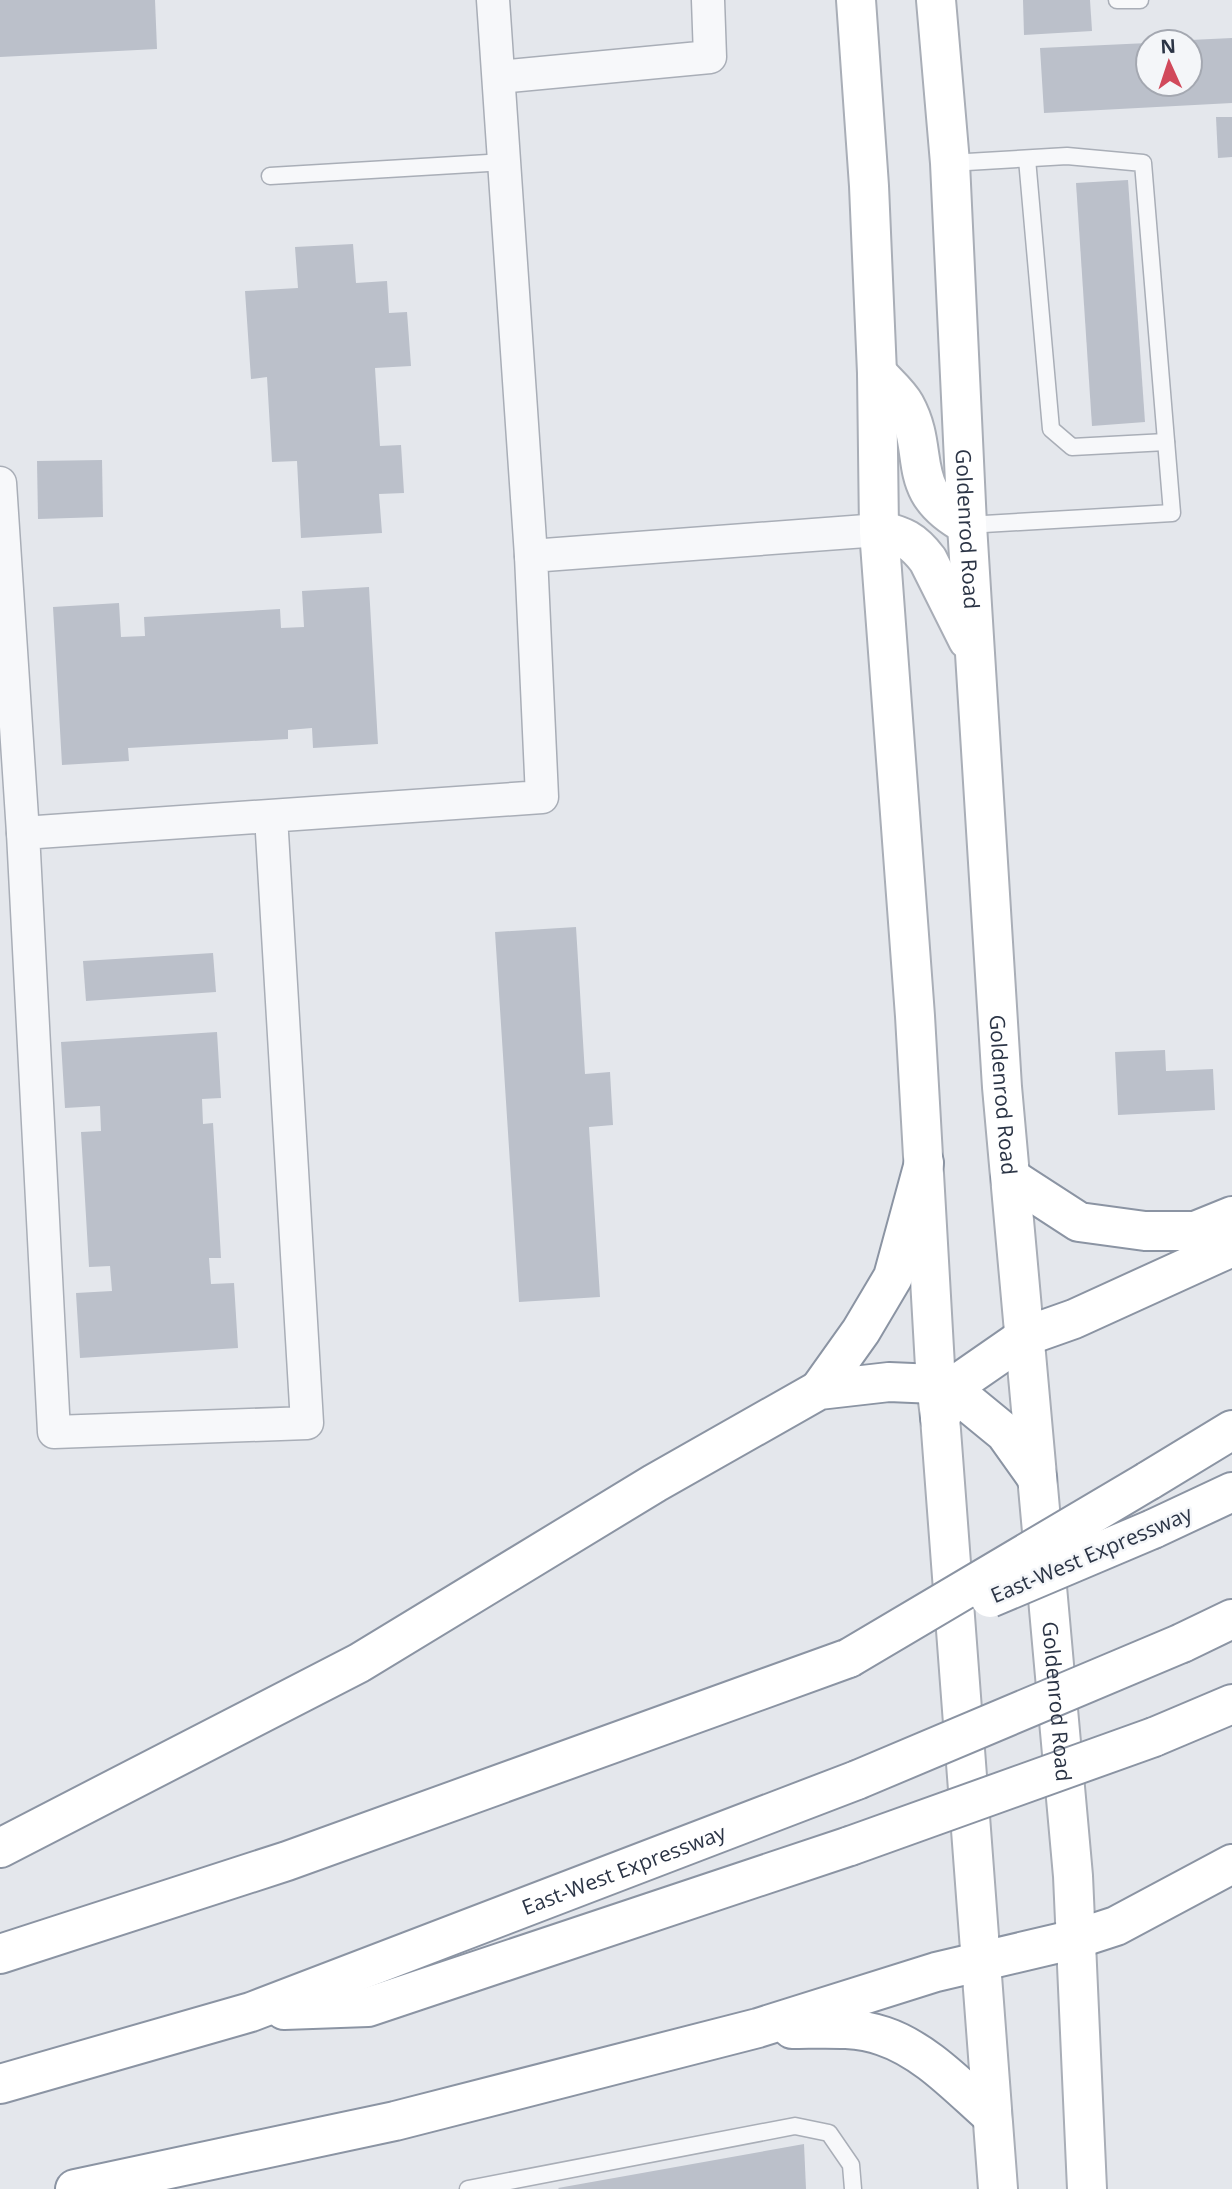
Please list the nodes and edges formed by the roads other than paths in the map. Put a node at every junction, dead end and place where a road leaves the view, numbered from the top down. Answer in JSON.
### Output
{"nodes":[{"id":1,"x":494,"y":0,"type":"edge"},
{"id":2,"x":708,"y":0,"type":"edge"},
{"id":3,"x":856,"y":0,"type":"edge"},
{"id":4,"x":936,"y":0,"type":"edge"},
{"id":5,"x":1117,"y":0,"type":"edge"},
{"id":6,"x":1140,"y":0,"type":"edge"},
{"id":7,"x":499,"y":77,"type":"junction"},
{"id":8,"x":1027,"y":159,"type":"junction"},
{"id":9,"x":505,"y":162,"type":"junction"},
{"id":10,"x":950,"y":163,"type":"junction"},
{"id":11,"x":270,"y":176,"type":"dead end"},
{"id":12,"x":877,"y":373,"type":"junction"},
{"id":13,"x":1166,"y":442,"type":"junction"},
{"id":14,"x":0,"y":483,"type":"edge"},
{"id":15,"x":967,"y":525,"type":"junction"},
{"id":16,"x":879,"y":530,"type":"junction"},
{"id":17,"x":531,"y":556,"type":"junction"},
{"id":18,"x":976,"y":657,"type":"junction"},
{"id":19,"x":271,"y":816,"type":"junction"},
{"id":20,"x":23,"y":833,"type":"junction"},
{"id":21,"x":924,"y":1163,"type":"junction"},
{"id":22,"x":1011,"y":1178,"type":"junction"},
{"id":23,"x":1232,"y":1216,"type":"edge"},
{"id":24,"x":1232,"y":1247,"type":"edge"},
{"id":25,"x":1026,"y":1336,"type":"junction"},
{"id":26,"x":819,"y":1390,"type":"junction"},
{"id":27,"x":944,"y":1398,"type":"junction"},
{"id":28,"x":1232,"y":1430,"type":"edge"},
{"id":29,"x":1037,"y":1478,"type":"junction"},
{"id":30,"x":1232,"y":1492,"type":"edge"},
{"id":31,"x":1232,"y":1619,"type":"edge"},
{"id":32,"x":849,"y":1658,"type":"junction"},
{"id":33,"x":1232,"y":1704,"type":"edge"},
{"id":34,"x":0,"y":1848,"type":"edge"},
{"id":35,"x":1232,"y":1864,"type":"edge"},
{"id":36,"x":1076,"y":1939,"type":"junction"},
{"id":37,"x":0,"y":1954,"type":"edge"},
{"id":38,"x":980,"y":1961,"type":"junction"},
{"id":39,"x":251,"y":2012,"type":"junction"},
{"id":40,"x":758,"y":2028,"type":"junction"},
{"id":41,"x":0,"y":2084,"type":"edge"},
{"id":42,"x":991,"y":2115,"type":"junction"},
{"id":43,"x":75,"y":2189,"type":"edge"},
{"id":44,"x":468,"y":2189,"type":"edge"},
{"id":45,"x":853,"y":2189,"type":"edge"},
{"id":46,"x":998,"y":2189,"type":"edge"},
{"id":47,"x":1087,"y":2189,"type":"edge"}],
"edges":[{"from":1,"to":7,"type":"street"},
{"from":2,"to":7,"type":"street"},
{"from":3,"to":12,"type":"main road"},
{"from":4,"to":10,"type":"main road","name":"Goldenrod Road"},
{"from":5,"to":6,"type":"lane"},
{"from":7,"to":9,"type":"street"},
{"from":8,"to":10,"type":"lane"},
{"from":8,"to":13,"type":"lane"},
{"from":8,"to":13,"type":"lane"},
{"from":9,"to":11,"type":"lane"},
{"from":9,"to":17,"type":"street"},
{"from":10,"to":15,"type":"main road","name":"Goldenrod Road"},
{"from":12,"to":15,"type":"main road"},
{"from":12,"to":16,"type":"main road"},
{"from":13,"to":15,"type":"lane"},
{"from":14,"to":20,"type":"street"},
{"from":15,"to":18,"type":"main road","name":"Goldenrod Road"},
{"from":16,"to":17,"type":"street"},
{"from":16,"to":18,"type":"main road"},
{"from":16,"to":21,"type":"main road"},
{"from":17,"to":19,"type":"street"},
{"from":18,"to":22,"type":"main road","name":"Goldenrod Road"},
{"from":19,"to":20,"type":"street"},
{"from":19,"to":20,"type":"street"},
{"from":21,"to":26,"type":"main road"},
{"from":21,"to":27,"type":"main road"},
{"from":22,"to":23,"type":"main road"},
{"from":22,"to":25,"type":"main road","name":"Goldenrod Road"},
{"from":24,"to":25,"type":"main road"},
{"from":25,"to":27,"type":"main road"},
{"from":25,"to":29,"type":"main road","name":"Goldenrod Road"},
{"from":26,"to":27,"type":"main road"},
{"from":26,"to":34,"type":"main road"},
{"from":27,"to":29,"type":"main road"},
{"from":27,"to":38,"type":"main road"},
{"from":28,"to":32,"type":"main road","bridge":true},
{"from":29,"to":36,"type":"main road","name":"Goldenrod Road"},
{"from":30,"to":32,"type":"main road","name":"East-West Expressway","bridge":true},
{"from":31,"to":39,"type":"main road","name":"East-West Expressway","bridge":true},
{"from":32,"to":37,"type":"main road","name":"East-West Expressway"},
{"from":33,"to":39,"type":"main road","bridge":true},
{"from":35,"to":36,"type":"main road"},
{"from":36,"to":38,"type":"main road"},
{"from":36,"to":47,"type":"main road","name":"Goldenrod Road"},
{"from":38,"to":40,"type":"main road"},
{"from":38,"to":42,"type":"main road"},
{"from":39,"to":41,"type":"main road","name":"East-West Expressway"},
{"from":40,"to":42,"type":"main road"},
{"from":40,"to":43,"type":"main road"},
{"from":42,"to":46,"type":"main road"},
{"from":44,"to":45,"type":"lane"}]}
